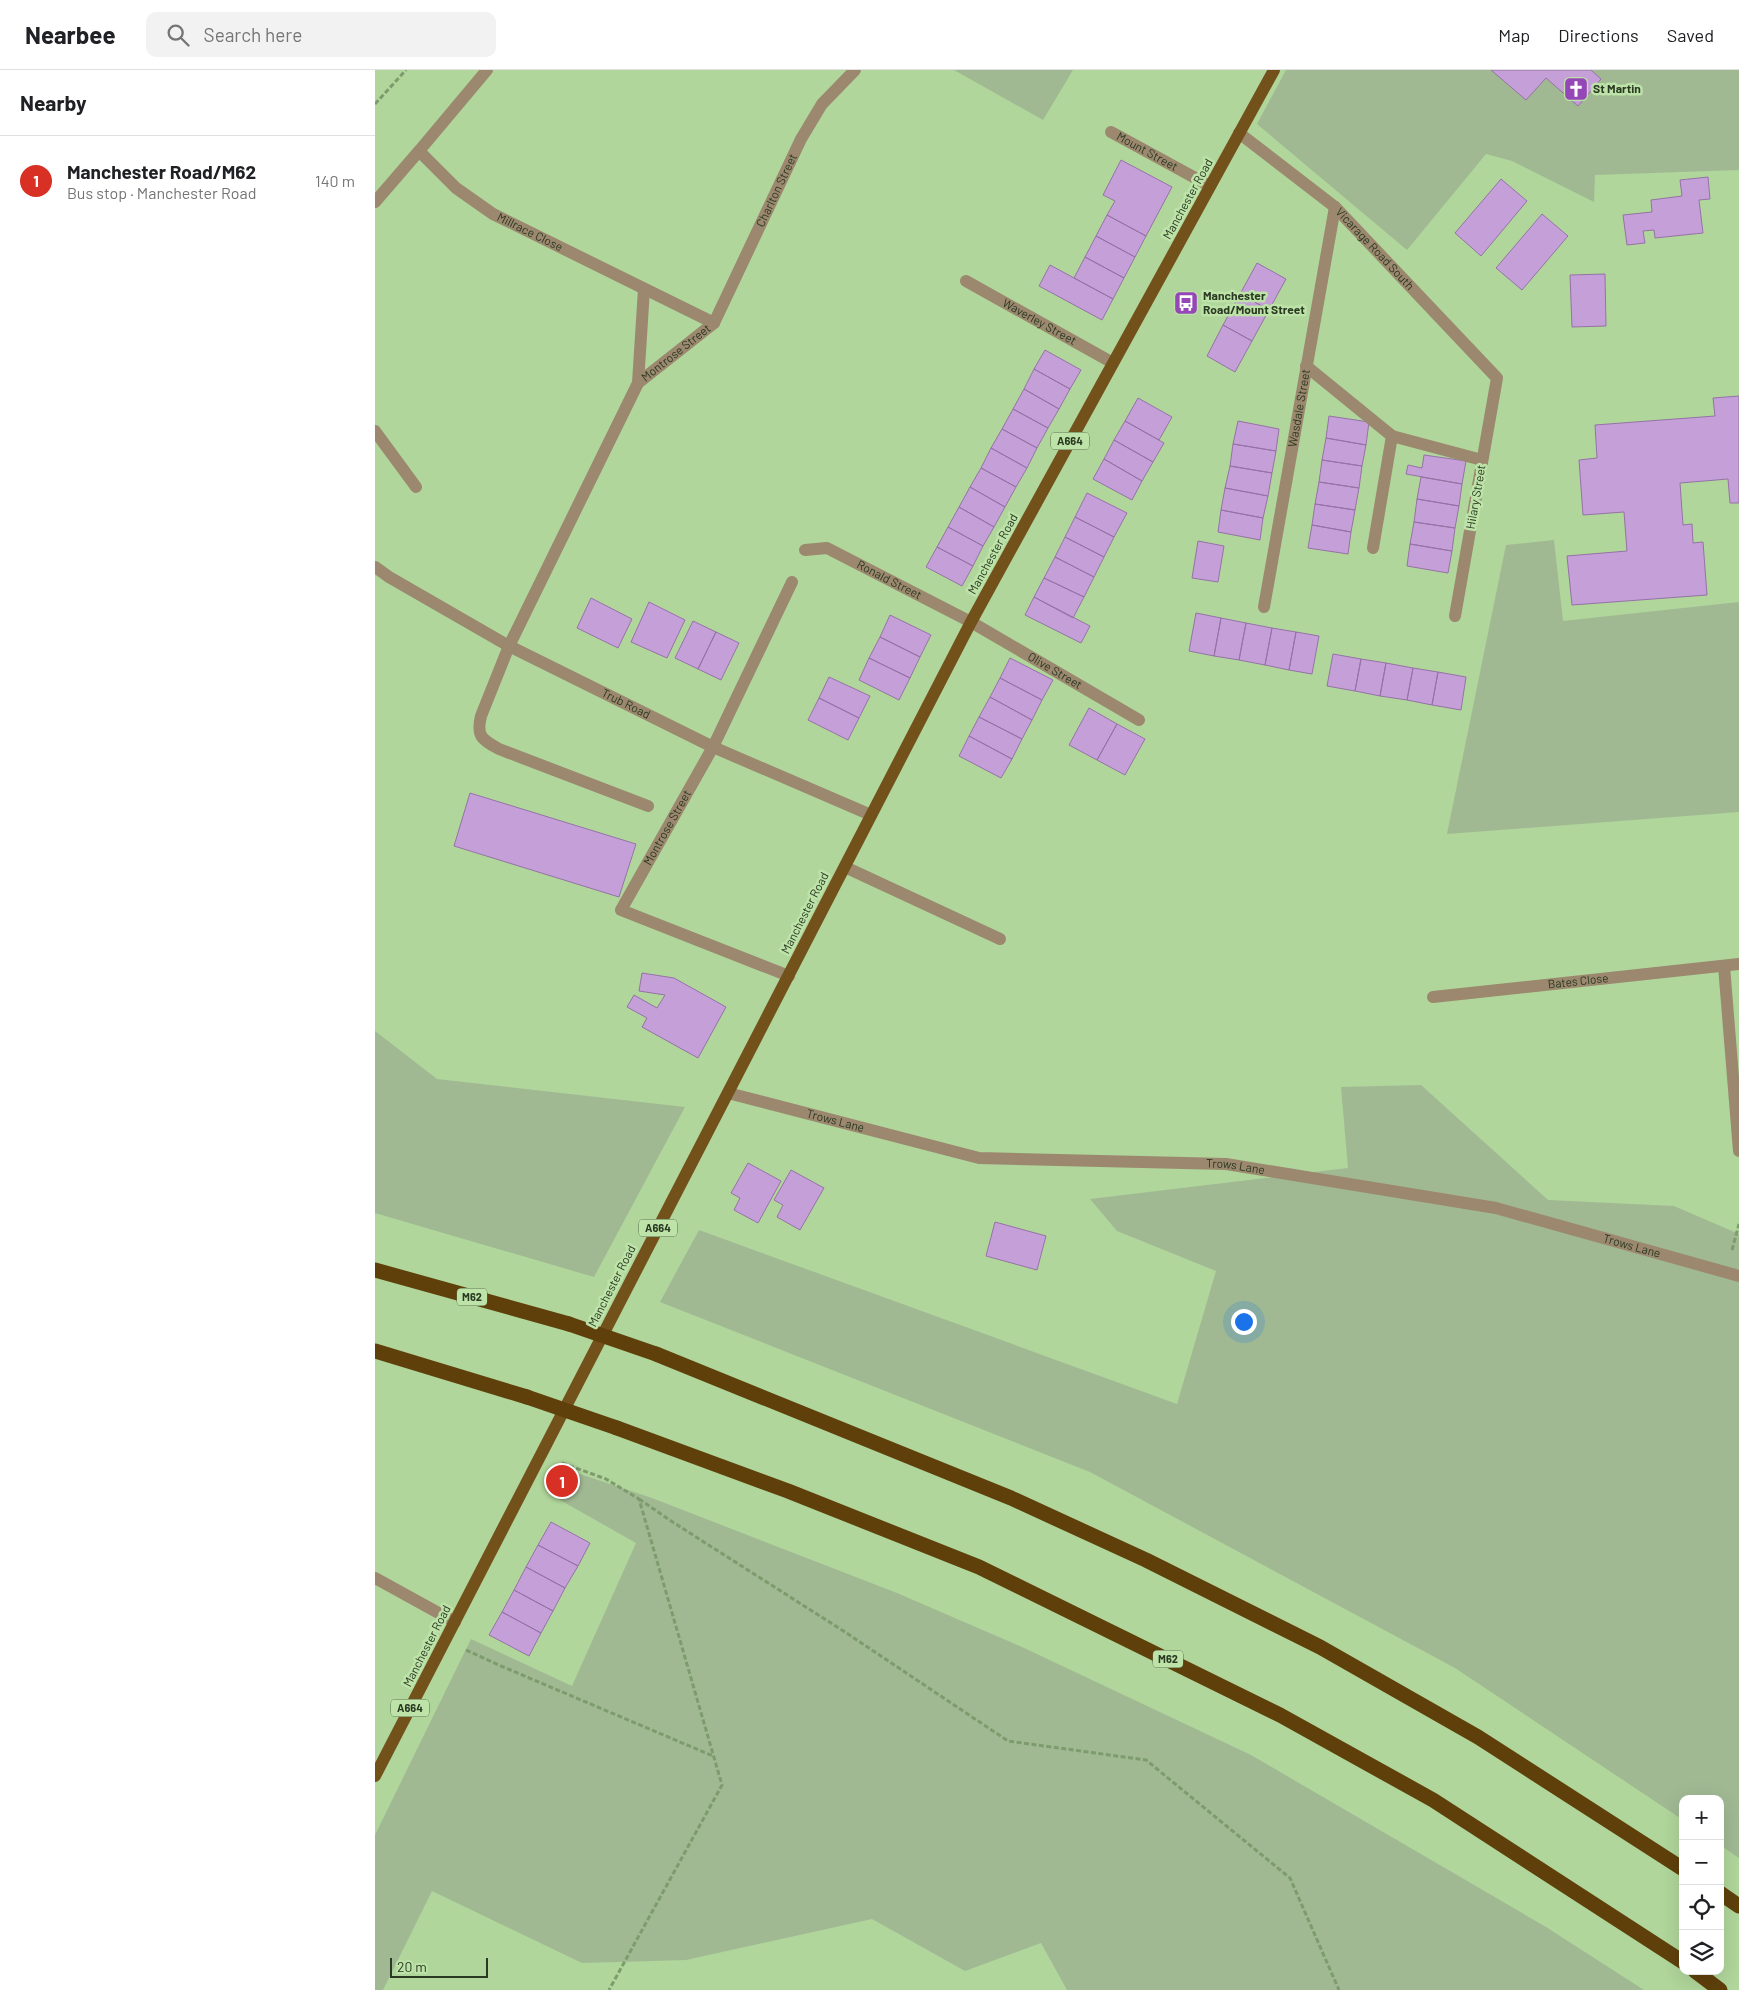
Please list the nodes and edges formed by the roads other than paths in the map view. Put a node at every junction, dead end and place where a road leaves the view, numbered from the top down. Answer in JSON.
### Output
{"nodes":[{"id":1,"x":487,"y":70,"type":"edge"},
{"id":2,"x":1274,"y":70,"type":"edge"},
{"id":3,"x":847,"y":73,"type":"edge"},
{"id":4,"x":1111,"y":132,"type":"dead end"},
{"id":5,"x":1239,"y":133,"type":"junction"},
{"id":6,"x":419,"y":151,"type":"junction"},
{"id":7,"x":1210,"y":186,"type":"junction"},
{"id":8,"x":375,"y":202,"type":"edge"},
{"id":9,"x":1335,"y":207,"type":"junction"},
{"id":10,"x":966,"y":281,"type":"dead end"},
{"id":11,"x":643,"y":288,"type":"junction"},
{"id":12,"x":714,"y":323,"type":"junction"},
{"id":13,"x":1113,"y":363,"type":"junction"},
{"id":14,"x":1306,"y":366,"type":"junction"},
{"id":15,"x":1497,"y":378,"type":"joint"},
{"id":16,"x":638,"y":384,"type":"junction"},
{"id":17,"x":375,"y":431,"type":"edge"},
{"id":18,"x":1392,"y":436,"type":"junction"},
{"id":19,"x":1482,"y":460,"type":"junction"},
{"id":20,"x":416,"y":487,"type":"dead end"},
{"id":21,"x":1373,"y":548,"type":"dead end"},
{"id":22,"x":805,"y":550,"type":"dead end"},
{"id":23,"x":375,"y":567,"type":"edge"},
{"id":24,"x":791,"y":582,"type":"dead end"},
{"id":25,"x":1264,"y":607,"type":"dead end"},
{"id":26,"x":1455,"y":616,"type":"dead end"},
{"id":27,"x":971,"y":622,"type":"junction"},
{"id":28,"x":509,"y":646,"type":"junction"},
{"id":29,"x":1139,"y":720,"type":"dead end"},
{"id":30,"x":713,"y":747,"type":"junction"},
{"id":31,"x":648,"y":806,"type":"dead end"},
{"id":32,"x":871,"y":815,"type":"junction"},
{"id":33,"x":845,"y":867,"type":"junction"},
{"id":34,"x":1001,"y":939,"type":"dead end"},
{"id":35,"x":1739,"y":964,"type":"edge"},
{"id":36,"x":1724,"y":966,"type":"junction"},
{"id":37,"x":789,"y":976,"type":"junction"},
{"id":38,"x":1433,"y":997,"type":"dead end"},
{"id":39,"x":728,"y":1093,"type":"junction"},
{"id":40,"x":1739,"y":1151,"type":"edge"},
{"id":41,"x":375,"y":1270,"type":"edge"},
{"id":42,"x":1739,"y":1276,"type":"edge"},
{"id":43,"x":375,"y":1350,"type":"edge"},
{"id":44,"x":375,"y":1578,"type":"edge"},
{"id":45,"x":455,"y":1622,"type":"junction"},
{"id":46,"x":375,"y":1776,"type":"edge"},
{"id":47,"x":1679,"y":1866,"type":"edge"},
{"id":48,"x":1724,"y":1896,"type":"edge"},
{"id":49,"x":1739,"y":1906,"type":"edge"},
{"id":50,"x":1679,"y":1959,"type":"edge"},
{"id":51,"x":1700,"y":1975,"type":"edge"},
{"id":52,"x":1720,"y":1990,"type":"edge"}],
"edges":[{"from":1,"to":6,"type":"street"},
{"from":2,"to":5,"type":"main road","name":"Manchester Road","number":"A664"},
{"from":3,"to":12,"type":"street","name":"Charlton Street"},
{"from":4,"to":7,"type":"street","name":"Mount Street"},
{"from":5,"to":7,"type":"main road","name":"Manchester Road","number":"A664"},
{"from":5,"to":9,"type":"street","name":"Vicarage Road South"},
{"from":6,"to":8,"type":"street"},
{"from":6,"to":11,"type":"street","name":"Millrace Close"},
{"from":7,"to":13,"type":"main road","name":"Manchester Road","number":"A664"},
{"from":9,"to":14,"type":"street","name":"Wasdale Street"},
{"from":9,"to":15,"type":"street","name":"Vicarage Road South"},
{"from":10,"to":13,"type":"street","name":"Waverley Street"},
{"from":11,"to":12,"type":"street","name":"Millrace Close"},
{"from":11,"to":16,"type":"street","name":"Montrose Street"},
{"from":12,"to":16,"type":"street","name":"Montrose Street"},
{"from":13,"to":27,"type":"main road","name":"Manchester Road","number":"A664"},
{"from":14,"to":18,"type":"street"},
{"from":14,"to":25,"type":"street","name":"Wasdale Street"},
{"from":15,"to":19,"type":"street","name":"Hilary Street"},
{"from":16,"to":28,"type":"street","name":"Montrose Street"},
{"from":17,"to":20,"type":"street"},
{"from":18,"to":19,"type":"street"},
{"from":18,"to":21,"type":"street"},
{"from":19,"to":26,"type":"street","name":"Hilary Street"},
{"from":22,"to":27,"type":"street","name":"Ronald Street"},
{"from":23,"to":28,"type":"street","name":"Trub Road"},
{"from":24,"to":30,"type":"street","name":"Montrose Street"},
{"from":27,"to":29,"type":"street","name":"Olive Street"},
{"from":27,"to":32,"type":"main road","name":"Manchester Road","number":"A664"},
{"from":28,"to":30,"type":"street","name":"Trub Road"},
{"from":28,"to":31,"type":"street","name":"Montrose Street"},
{"from":30,"to":32,"type":"street","name":"Trub Road"},
{"from":30,"to":37,"type":"street","name":"Montrose Street"},
{"from":32,"to":33,"type":"main road","name":"Manchester Road","number":"A664"},
{"from":33,"to":34,"type":"street"},
{"from":33,"to":37,"type":"main road","name":"Manchester Road","number":"A664"},
{"from":35,"to":36,"type":"street","name":"Bates Close"},
{"from":36,"to":38,"type":"street","name":"Bates Close"},
{"from":36,"to":40,"type":"street"},
{"from":37,"to":39,"type":"main road","name":"Manchester Road","number":"A664"},
{"from":39,"to":42,"type":"street","name":"Trows Lane"},
{"from":39,"to":45,"type":"main road","name":"Manchester Road","number":"A664"},
{"from":41,"to":47,"type":"highway","number":"M62","bridge":true},
{"from":43,"to":50,"type":"highway","number":"M62","bridge":true},
{"from":44,"to":45,"type":"street"},
{"from":45,"to":46,"type":"main road","name":"Manchester Road","number":"A664"},
{"from":48,"to":49,"type":"highway"},
{"from":51,"to":52,"type":"highway"}]}
